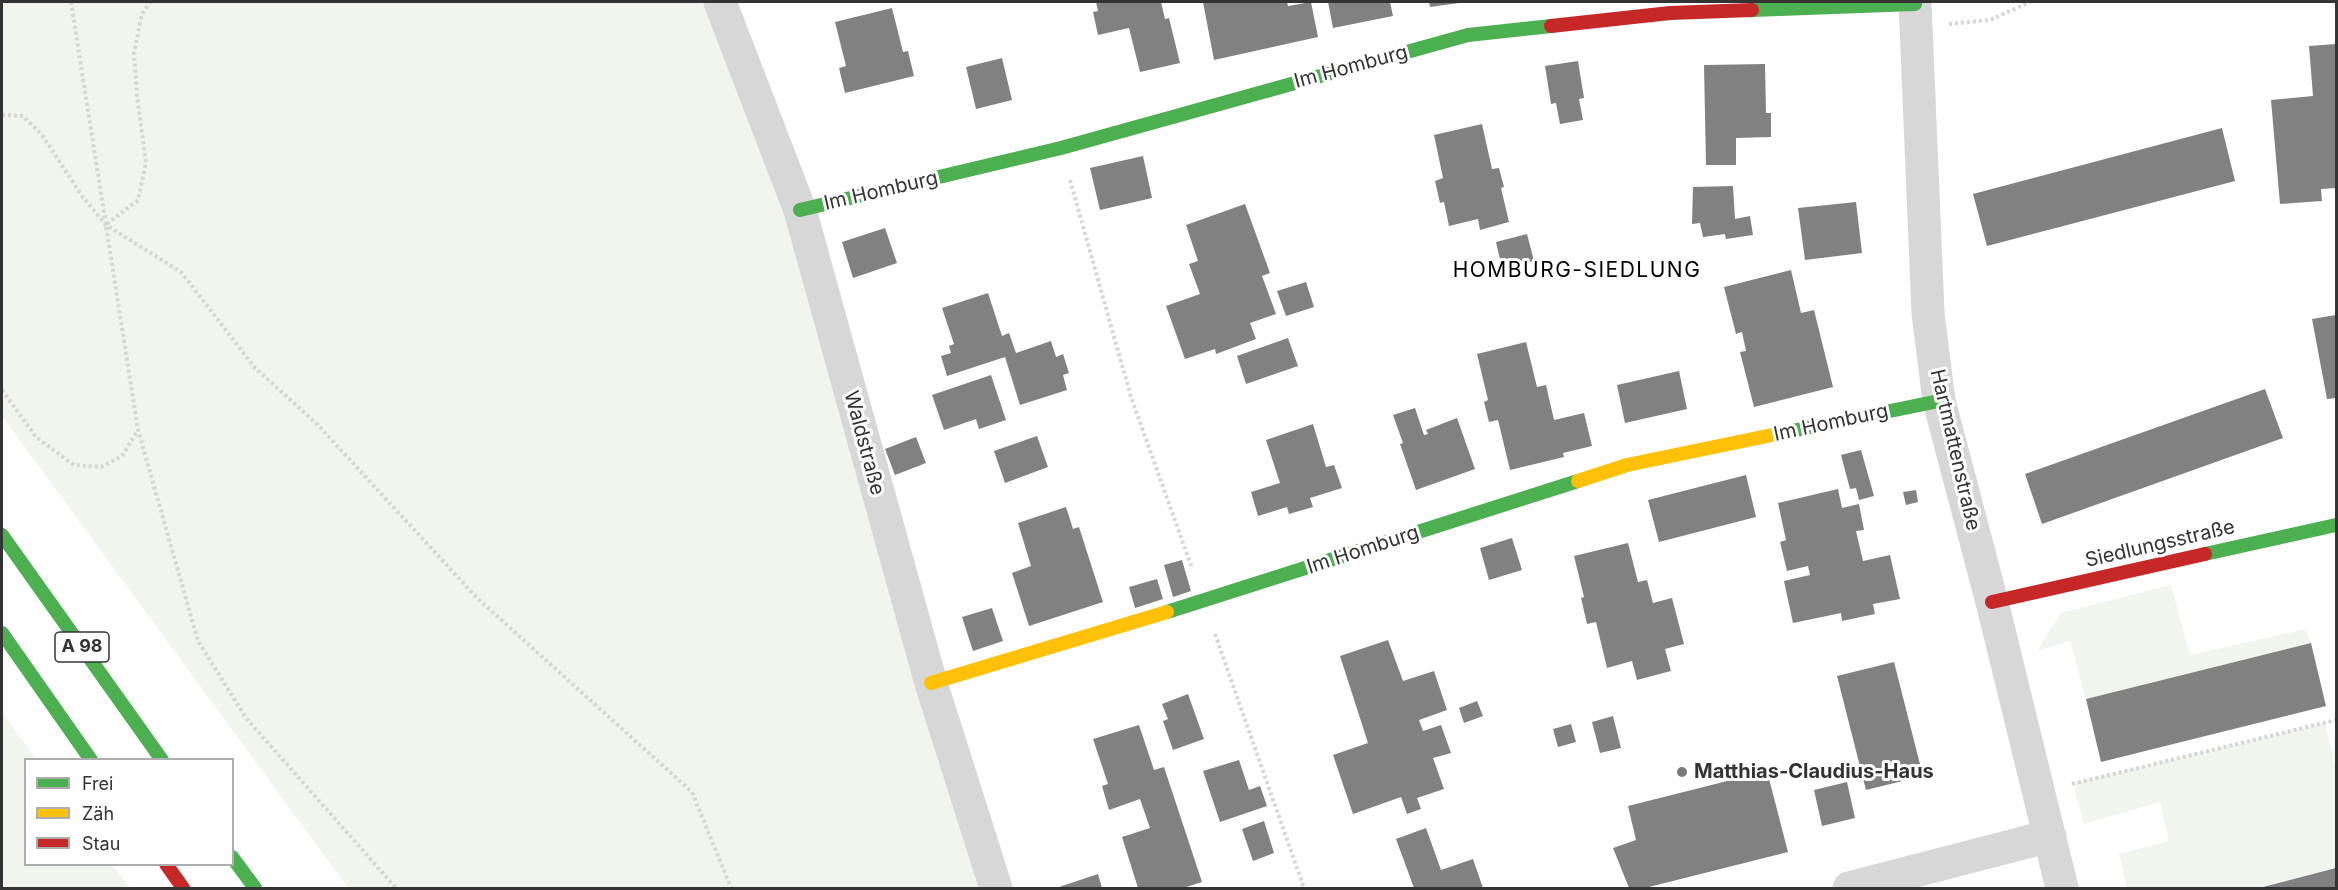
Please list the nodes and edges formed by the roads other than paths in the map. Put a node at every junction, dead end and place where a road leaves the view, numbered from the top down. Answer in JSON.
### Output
{"nodes":[{"id":1,"x":720,"y":2,"type":"edge"},
{"id":2,"x":1915,"y":11,"type":"edge"},
{"id":3,"x":800,"y":210,"type":"junction"},
{"id":4,"x":1939,"y":401,"type":"junction"},
{"id":5,"x":2337,"y":525,"type":"edge"},
{"id":6,"x":2,"y":535,"type":"edge"},
{"id":7,"x":1992,"y":602,"type":"junction"},
{"id":8,"x":2,"y":633,"type":"edge"},
{"id":9,"x":931,"y":683,"type":"junction"},
{"id":10,"x":91,"y":758,"type":"edge"},
{"id":11,"x":161,"y":758,"type":"edge"},
{"id":12,"x":2050,"y":836,"type":"junction"},
{"id":13,"x":234,"y":860,"type":"edge"},
{"id":14,"x":167,"y":866,"type":"edge"},
{"id":15,"x":183,"y":888,"type":"edge"},
{"id":16,"x":255,"y":888,"type":"edge"},
{"id":17,"x":996,"y":888,"type":"edge"},
{"id":18,"x":1849,"y":888,"type":"edge"},
{"id":19,"x":2062,"y":888,"type":"edge"}],
"edges":[{"from":1,"to":3,"type":"street","name":"Waldstraße"},
{"from":2,"to":3,"type":"main road","name":"Im Homburg"},
{"from":2,"to":4,"type":"street","name":"Hartmattenstraße"},
{"from":3,"to":9,"type":"street","name":"Waldstraße"},
{"from":4,"to":7,"type":"street","name":"Hartmattenstraße"},
{"from":4,"to":9,"type":"main road","name":"Im Homburg"},
{"from":5,"to":7,"type":"main road","name":"Siedlungsstraße"},
{"from":6,"to":11,"type":"main road","number":"A 98"},
{"from":7,"to":12,"type":"street","name":"Hartmattenstraße"},
{"from":8,"to":10,"type":"main road","number":"A 98"},
{"from":9,"to":17,"type":"street","name":"Waldstraße"},
{"from":12,"to":18,"type":"street"},
{"from":12,"to":19,"type":"street","name":"Hartmattenstraße"},
{"from":13,"to":16,"type":"main road"},
{"from":14,"to":15,"type":"main road"}]}
